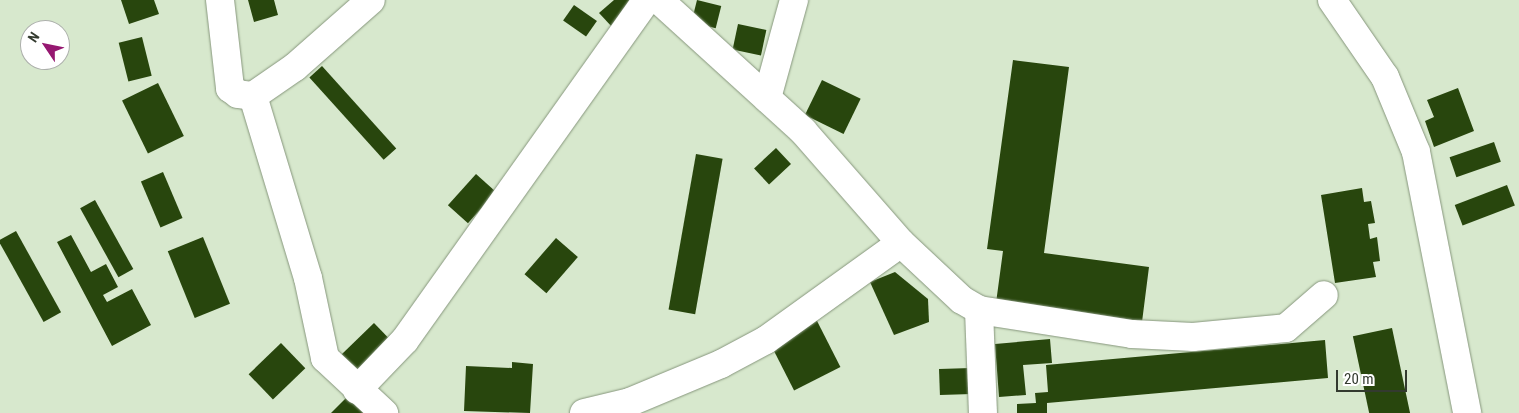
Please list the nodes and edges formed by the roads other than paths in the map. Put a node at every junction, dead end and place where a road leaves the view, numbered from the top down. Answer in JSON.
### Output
{"nodes":[{"id":1,"x":220,"y":0,"type":"edge"},
{"id":2,"x":371,"y":0,"type":"edge"},
{"id":3,"x":647,"y":0,"type":"edge"},
{"id":4,"x":659,"y":0,"type":"edge"},
{"id":5,"x":794,"y":0,"type":"edge"},
{"id":6,"x":1332,"y":0,"type":"edge"},
{"id":7,"x":254,"y":96,"type":"junction"},
{"id":8,"x":767,"y":98,"type":"junction"},
{"id":9,"x":900,"y":243,"type":"junction"},
{"id":10,"x":1324,"y":295,"type":"dead end"},
{"id":11,"x":979,"y":310,"type":"junction"},
{"id":12,"x":356,"y":390,"type":"junction"},
{"id":13,"x":384,"y":413,"type":"edge"},
{"id":14,"x":584,"y":413,"type":"edge"},
{"id":15,"x":982,"y":413,"type":"edge"},
{"id":16,"x":1467,"y":413,"type":"edge"}],
"edges":[{"from":1,"to":7,"type":"street"},
{"from":2,"to":7,"type":"street"},
{"from":3,"to":12,"type":"street"},
{"from":4,"to":8,"type":"street"},
{"from":5,"to":8,"type":"street"},
{"from":6,"to":16,"type":"street"},
{"from":7,"to":12,"type":"street"},
{"from":8,"to":9,"type":"street"},
{"from":9,"to":11,"type":"street"},
{"from":9,"to":14,"type":"street"},
{"from":10,"to":11,"type":"street"},
{"from":11,"to":15,"type":"street"},
{"from":12,"to":13,"type":"street"}]}
